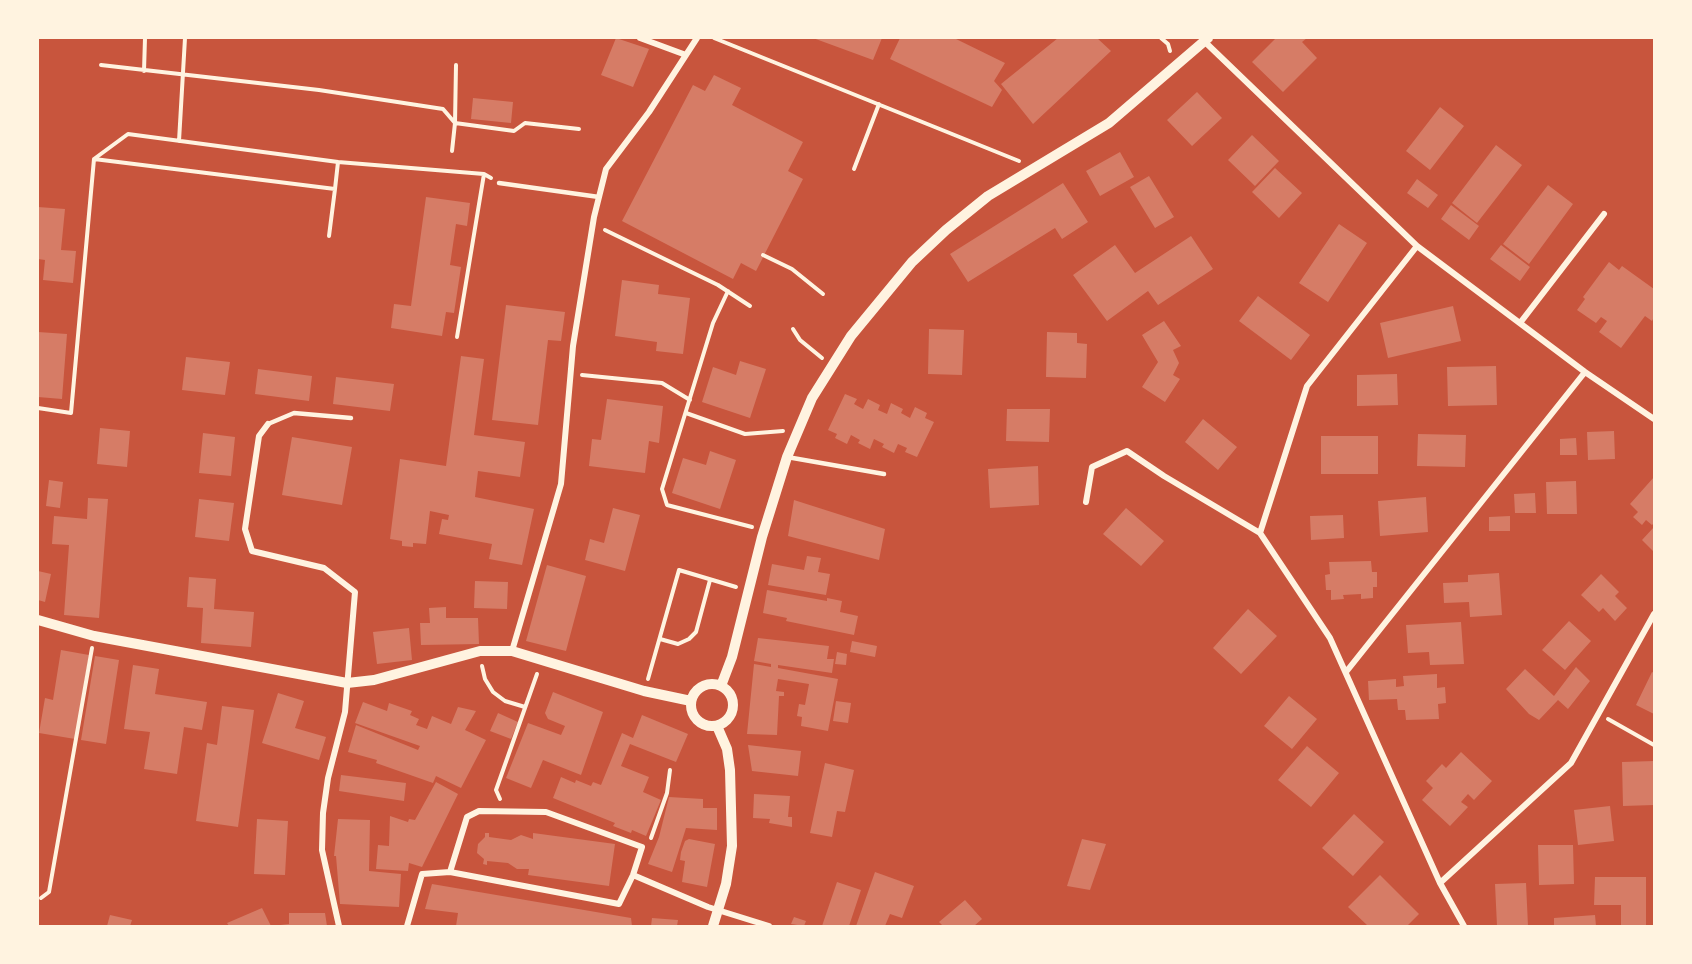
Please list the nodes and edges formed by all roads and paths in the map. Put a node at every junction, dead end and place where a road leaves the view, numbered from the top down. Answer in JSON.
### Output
{"nodes":[{"id":1,"x":145,"y":38,"type":"edge"},
{"id":2,"x":185,"y":38,"type":"edge"},
{"id":3,"x":640,"y":38,"type":"edge"},
{"id":4,"x":697,"y":38,"type":"edge"},
{"id":5,"x":714,"y":38,"type":"edge"},
{"id":6,"x":1201,"y":40,"type":"edge"},
{"id":7,"x":686,"y":55,"type":"junction"},
{"id":8,"x":101,"y":65,"type":"dead end"},
{"id":9,"x":456,"y":65,"type":"dead end"},
{"id":10,"x":144,"y":70,"type":"junction"},
{"id":11,"x":183,"y":75,"type":"junction"},
{"id":12,"x":879,"y":104,"type":"junction"},
{"id":13,"x":455,"y":123,"type":"junction"},
{"id":14,"x":579,"y":129,"type":"dead end"},
{"id":15,"x":179,"y":141,"type":"junction"},
{"id":16,"x":452,"y":151,"type":"dead end"},
{"id":17,"x":94,"y":159,"type":"junction"},
{"id":18,"x":338,"y":162,"type":"junction"},
{"id":19,"x":1034,"y":167,"type":"junction"},
{"id":20,"x":854,"y":169,"type":"dead end"},
{"id":21,"x":484,"y":174,"type":"junction"},
{"id":22,"x":499,"y":183,"type":"joint"},
{"id":23,"x":335,"y":189,"type":"junction"},
{"id":24,"x":599,"y":197,"type":"junction"},
{"id":25,"x":1604,"y":214,"type":"dead end"},
{"id":26,"x":593,"y":224,"type":"junction"},
{"id":27,"x":328,"y":236,"type":"dead end"},
{"id":28,"x":1417,"y":246,"type":"junction"},
{"id":29,"x":764,"y":255,"type":"dead end"},
{"id":30,"x":728,"y":291,"type":"junction"},
{"id":31,"x":823,"y":294,"type":"dead end"},
{"id":32,"x":750,"y":306,"type":"dead end"},
{"id":33,"x":1520,"y":323,"type":"junction"},
{"id":34,"x":793,"y":329,"type":"dead end"},
{"id":35,"x":457,"y":337,"type":"dead end"},
{"id":36,"x":832,"y":365,"type":"junction"},
{"id":37,"x":1585,"y":372,"type":"junction"},
{"id":38,"x":570,"y":374,"type":"junction"},
{"id":39,"x":690,"y":400,"type":"junction"},
{"id":40,"x":38,"y":408,"type":"edge"},
{"id":41,"x":686,"y":413,"type":"junction"},
{"id":42,"x":351,"y":418,"type":"dead end"},
{"id":43,"x":1654,"y":419,"type":"edge"},
{"id":44,"x":268,"y":424,"type":"joint"},
{"id":45,"x":799,"y":432,"type":"junction"},
{"id":46,"x":787,"y":457,"type":"junction"},
{"id":47,"x":884,"y":474,"type":"dead end"},
{"id":48,"x":1086,"y":502,"type":"dead end"},
{"id":49,"x":764,"y":530,"type":"junction"},
{"id":50,"x":1260,"y":533,"type":"junction"},
{"id":51,"x":710,"y":580,"type":"junction"},
{"id":52,"x":748,"y":590,"type":"junction"},
{"id":53,"x":1654,"y":615,"type":"edge"},
{"id":54,"x":38,"y":620,"type":"edge"},
{"id":55,"x":94,"y":636,"type":"junction"},
{"id":56,"x":660,"y":639,"type":"junction"},
{"id":57,"x":480,"y":651,"type":"junction"},
{"id":58,"x":512,"y":651,"type":"junction"},
{"id":59,"x":542,"y":659,"type":"junction"},
{"id":60,"x":1346,"y":672,"type":"junction"},
{"id":61,"x":347,"y":683,"type":"junction"},
{"id":62,"x":721,"y":686,"type":"junction"},
{"id":63,"x":644,"y":691,"type":"junction"},
{"id":64,"x":691,"y":702,"type":"junction"},
{"id":65,"x":525,"y":707,"type":"junction"},
{"id":66,"x":1599,"y":714,"type":"junction"},
{"id":67,"x":717,"y":726,"type":"junction"},
{"id":68,"x":1654,"y":745,"type":"edge"},
{"id":69,"x":670,"y":770,"type":"dead end"},
{"id":70,"x":506,"y":811,"type":"junction"},
{"id":71,"x":642,"y":847,"type":"junction"},
{"id":72,"x":450,"y":872,"type":"junction"},
{"id":73,"x":633,"y":875,"type":"junction"},
{"id":74,"x":1440,"y":883,"type":"junction"},
{"id":75,"x":41,"y":897,"type":"dead end"},
{"id":76,"x":718,"y":911,"type":"junction"},
{"id":77,"x":339,"y":927,"type":"edge"},
{"id":78,"x":407,"y":927,"type":"edge"},
{"id":79,"x":712,"y":927,"type":"edge"},
{"id":80,"x":769,"y":927,"type":"edge"},
{"id":81,"x":1464,"y":927,"type":"edge"}],
"edges":[{"from":1,"to":10,"type":"path"},
{"from":2,"to":11,"type":"path"},
{"from":3,"to":7,"type":"street"},
{"from":4,"to":7,"type":"street"},
{"from":5,"to":12,"type":"path"},
{"from":6,"to":19,"type":"street"},
{"from":6,"to":28,"type":"street"},
{"from":7,"to":24,"type":"street"},
{"from":8,"to":10,"type":"path"},
{"from":9,"to":13,"type":"path"},
{"from":10,"to":11,"type":"path"},
{"from":11,"to":13,"type":"path"},
{"from":11,"to":15,"type":"path"},
{"from":12,"to":19,"type":"path"},
{"from":12,"to":20,"type":"path"},
{"from":13,"to":14,"type":"path"},
{"from":13,"to":16,"type":"path"},
{"from":15,"to":17,"type":"path"},
{"from":15,"to":18,"type":"path"},
{"from":17,"to":23,"type":"path"},
{"from":17,"to":40,"type":"path"},
{"from":18,"to":21,"type":"path"},
{"from":18,"to":23,"type":"path"},
{"from":19,"to":36,"type":"street"},
{"from":21,"to":22,"type":"path"},
{"from":21,"to":35,"type":"path"},
{"from":22,"to":24,"type":"lane"},
{"from":23,"to":27,"type":"path"},
{"from":24,"to":26,"type":"street"},
{"from":25,"to":33,"type":"street"},
{"from":26,"to":30,"type":"path"},
{"from":26,"to":38,"type":"street"},
{"from":28,"to":33,"type":"street"},
{"from":28,"to":50,"type":"street"},
{"from":29,"to":31,"type":"path"},
{"from":30,"to":32,"type":"path"},
{"from":30,"to":39,"type":"path"},
{"from":33,"to":37,"type":"street"},
{"from":34,"to":36,"type":"path"},
{"from":36,"to":45,"type":"street"},
{"from":37,"to":43,"type":"street"},
{"from":37,"to":60,"type":"street"},
{"from":38,"to":39,"type":"path"},
{"from":38,"to":58,"type":"street"},
{"from":39,"to":41,"type":"path"},
{"from":41,"to":45,"type":"path"},
{"from":41,"to":49,"type":"path"},
{"from":42,"to":44,"type":"lane"},
{"from":44,"to":61,"type":"street"},
{"from":45,"to":46,"type":"street"},
{"from":46,"to":47,"type":"lane"},
{"from":46,"to":49,"type":"street"},
{"from":48,"to":50,"type":"street"},
{"from":49,"to":52,"type":"street"},
{"from":50,"to":60,"type":"street"},
{"from":51,"to":52,"type":"path"},
{"from":51,"to":56,"type":"path"},
{"from":51,"to":56,"type":"path"},
{"from":52,"to":62,"type":"street"},
{"from":53,"to":66,"type":"street"},
{"from":54,"to":55,"type":"street"},
{"from":55,"to":61,"type":"street"},
{"from":55,"to":75,"type":"path"},
{"from":56,"to":63,"type":"path"},
{"from":57,"to":58,"type":"street"},
{"from":57,"to":61,"type":"street"},
{"from":57,"to":65,"type":"path"},
{"from":58,"to":59,"type":"street"},
{"from":59,"to":63,"type":"street"},
{"from":59,"to":65,"type":"path"},
{"from":60,"to":74,"type":"street"},
{"from":61,"to":77,"type":"street"},
{"from":62,"to":64,"type":"street"},
{"from":62,"to":67,"type":"street"},
{"from":63,"to":64,"type":"street"},
{"from":64,"to":67,"type":"street"},
{"from":65,"to":70,"type":"path"},
{"from":66,"to":68,"type":"path"},
{"from":66,"to":74,"type":"street"},
{"from":67,"to":76,"type":"street"},
{"from":69,"to":71,"type":"path"},
{"from":70,"to":71,"type":"street"},
{"from":70,"to":72,"type":"street"},
{"from":71,"to":73,"type":"street"},
{"from":72,"to":73,"type":"street"},
{"from":72,"to":78,"type":"street"},
{"from":73,"to":76,"type":"street"},
{"from":74,"to":81,"type":"street"},
{"from":76,"to":79,"type":"street"},
{"from":76,"to":80,"type":"street"}]}
